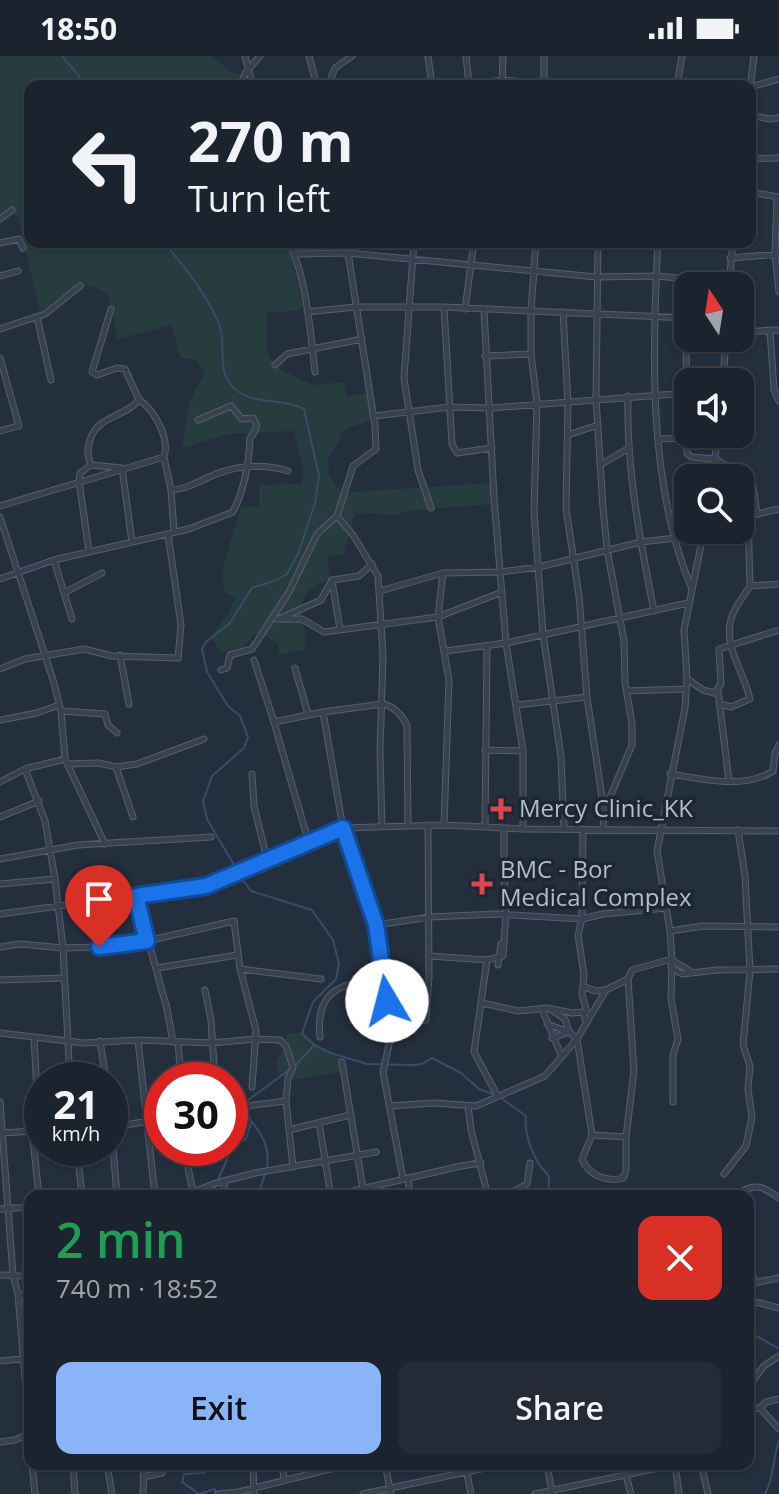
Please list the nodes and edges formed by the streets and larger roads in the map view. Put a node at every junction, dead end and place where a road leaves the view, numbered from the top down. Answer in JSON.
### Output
{"nodes":[{"id":1,"x":245,"y":56,"type":"edge"},
{"id":2,"x":260,"y":56,"type":"edge"},
{"id":3,"x":309,"y":56,"type":"edge"},
{"id":4,"x":352,"y":56,"type":"edge"},
{"id":5,"x":428,"y":56,"type":"edge"},
{"id":6,"x":466,"y":56,"type":"edge"},
{"id":7,"x":503,"y":56,"type":"edge"},
{"id":8,"x":544,"y":56,"type":"edge"},
{"id":9,"x":682,"y":56,"type":"edge"},
{"id":10,"x":754,"y":56,"type":"edge"},
{"id":11,"x":248,"y":70,"type":"junction"},
{"id":12,"x":779,"y":79,"type":"edge"},
{"id":13,"x":243,"y":80,"type":"edge"},
{"id":14,"x":251,"y":80,"type":"edge"},
{"id":15,"x":315,"y":80,"type":"edge"},
{"id":16,"x":330,"y":80,"type":"edge"},
{"id":17,"x":431,"y":80,"type":"edge"},
{"id":18,"x":467,"y":80,"type":"edge"},
{"id":19,"x":502,"y":80,"type":"edge"},
{"id":20,"x":544,"y":80,"type":"edge"},
{"id":21,"x":678,"y":80,"type":"edge"},
{"id":22,"x":751,"y":80,"type":"edge"},
{"id":23,"x":756,"y":86,"type":"edge"},
{"id":24,"x":756,"y":116,"type":"edge"},
{"id":25,"x":779,"y":118,"type":"edge"},
{"id":26,"x":779,"y":158,"type":"edge"},
{"id":27,"x":756,"y":159,"type":"edge"},
{"id":28,"x":756,"y":193,"type":"edge"},
{"id":29,"x":778,"y":197,"type":"edge"},
{"id":30,"x":12,"y":210,"type":"dead end"},
{"id":31,"x":0,"y":219,"type":"edge"},
{"id":32,"x":0,"y":243,"type":"edge"},
{"id":33,"x":23,"y":248,"type":"dead end"},
{"id":34,"x":292,"y":248,"type":"edge"},
{"id":35,"x":414,"y":248,"type":"edge"},
{"id":36,"x":473,"y":248,"type":"edge"},
{"id":37,"x":535,"y":248,"type":"edge"},
{"id":38,"x":598,"y":248,"type":"edge"},
{"id":39,"x":658,"y":248,"type":"edge"},
{"id":40,"x":732,"y":248,"type":"edge"},
{"id":41,"x":348,"y":253,"type":"junction"},
{"id":42,"x":295,"y":254,"type":"junction"},
{"id":43,"x":777,"y":254,"type":"edge"},
{"id":44,"x":413,"y":258,"type":"junction"},
{"id":45,"x":730,"y":258,"type":"junction"},
{"id":46,"x":471,"y":266,"type":"junction"},
{"id":47,"x":533,"y":270,"type":"junction"},
{"id":48,"x":18,"y":271,"type":"dead end"},
{"id":49,"x":729,"y":272,"type":"edge"},
{"id":50,"x":0,"y":276,"type":"edge"},
{"id":51,"x":657,"y":276,"type":"junction"},
{"id":52,"x":596,"y":277,"type":"junction"},
{"id":53,"x":674,"y":278,"type":"edge"},
{"id":54,"x":80,"y":286,"type":"dead end"},
{"id":55,"x":779,"y":292,"type":"edge"},
{"id":56,"x":355,"y":307,"type":"junction"},
{"id":57,"x":444,"y":307,"type":"junction"},
{"id":58,"x":408,"y":308,"type":"junction"},
{"id":59,"x":111,"y":309,"type":"dead end"},
{"id":60,"x":465,"y":309,"type":"junction"},
{"id":61,"x":484,"y":310,"type":"junction"},
{"id":62,"x":531,"y":311,"type":"junction"},
{"id":63,"x":307,"y":312,"type":"junction"},
{"id":64,"x":563,"y":312,"type":"junction"},
{"id":65,"x":596,"y":313,"type":"junction"},
{"id":66,"x":653,"y":316,"type":"junction"},
{"id":67,"x":37,"y":317,"type":"junction"},
{"id":68,"x":674,"y":317,"type":"edge"},
{"id":69,"x":0,"y":329,"type":"edge"},
{"id":70,"x":770,"y":330,"type":"junction"},
{"id":71,"x":779,"y":330,"type":"edge"},
{"id":72,"x":754,"y":331,"type":"edge"},
{"id":73,"x":362,"y":339,"type":"junction"},
{"id":74,"x":312,"y":349,"type":"junction"},
{"id":75,"x":531,"y":354,"type":"junction"},
{"id":76,"x":485,"y":356,"type":"junction"},
{"id":77,"x":0,"y":358,"type":"edge"},
{"id":78,"x":275,"y":365,"type":"dead end"},
{"id":79,"x":315,"y":372,"type":"dead end"},
{"id":80,"x":3,"y":380,"type":"edge"},
{"id":81,"x":51,"y":380,"type":"dead end"},
{"id":82,"x":674,"y":393,"type":"edge"},
{"id":83,"x":655,"y":394,"type":"junction"},
{"id":84,"x":628,"y":396,"type":"junction"},
{"id":85,"x":596,"y":399,"type":"junction"},
{"id":86,"x":139,"y":400,"type":"junction"},
{"id":87,"x":779,"y":401,"type":"edge"},
{"id":88,"x":568,"y":402,"type":"junction"},
{"id":89,"x":537,"y":403,"type":"junction"},
{"id":90,"x":449,"y":407,"type":"junction"},
{"id":91,"x":491,"y":408,"type":"junction"},
{"id":92,"x":409,"y":412,"type":"junction"},
{"id":93,"x":374,"y":416,"type":"junction"},
{"id":94,"x":198,"y":420,"type":"dead end"},
{"id":95,"x":598,"y":425,"type":"junction"},
{"id":96,"x":0,"y":431,"type":"edge"},
{"id":97,"x":568,"y":435,"type":"junction"},
{"id":98,"x":674,"y":438,"type":"edge"},
{"id":99,"x":659,"y":439,"type":"junction"},
{"id":100,"x":492,"y":448,"type":"junction"},
{"id":101,"x":629,"y":448,"type":"junction"},
{"id":102,"x":688,"y":448,"type":"edge"},
{"id":103,"x":716,"y":448,"type":"edge"},
{"id":104,"x":164,"y":457,"type":"junction"},
{"id":105,"x":715,"y":459,"type":"junction"},
{"id":106,"x":714,"y":464,"type":"edge"},
{"id":107,"x":91,"y":465,"type":"junction"},
{"id":108,"x":600,"y":465,"type":"junction"},
{"id":109,"x":247,"y":467,"type":"junction"},
{"id":110,"x":122,"y":468,"type":"junction"},
{"id":111,"x":288,"y":471,"type":"dead end"},
{"id":112,"x":79,"y":481,"type":"junction"},
{"id":113,"x":171,"y":490,"type":"junction"},
{"id":114,"x":0,"y":506,"type":"edge"},
{"id":115,"x":431,"y":508,"type":"dead end"},
{"id":116,"x":779,"y":509,"type":"edge"},
{"id":117,"x":757,"y":514,"type":"junction"},
{"id":118,"x":754,"y":515,"type":"edge"},
{"id":119,"x":337,"y":516,"type":"junction"},
{"id":120,"x":0,"y":517,"type":"edge"},
{"id":121,"x":674,"y":526,"type":"edge"},
{"id":122,"x":2,"y":527,"type":"edge"},
{"id":123,"x":171,"y":532,"type":"junction"},
{"id":124,"x":674,"y":538,"type":"edge"},
{"id":125,"x":132,"y":542,"type":"junction"},
{"id":126,"x":641,"y":542,"type":"junction"},
{"id":127,"x":677,"y":544,"type":"edge"},
{"id":128,"x":701,"y":544,"type":"edge"},
{"id":129,"x":749,"y":544,"type":"edge"},
{"id":130,"x":607,"y":549,"type":"junction"},
{"id":131,"x":89,"y":552,"type":"junction"},
{"id":132,"x":574,"y":559,"type":"junction"},
{"id":133,"x":54,"y":560,"type":"junction"},
{"id":134,"x":372,"y":564,"type":"junction"},
{"id":135,"x":539,"y":567,"type":"junction"},
{"id":136,"x":501,"y":572,"type":"junction"},
{"id":137,"x":19,"y":573,"type":"junction"},
{"id":138,"x":102,"y":573,"type":"dead end"},
{"id":139,"x":443,"y":573,"type":"junction"},
{"id":140,"x":0,"y":579,"type":"edge"},
{"id":141,"x":332,"y":580,"type":"junction"},
{"id":142,"x":779,"y":584,"type":"edge"},
{"id":143,"x":750,"y":586,"type":"junction"},
{"id":144,"x":692,"y":589,"type":"junction"},
{"id":145,"x":380,"y":591,"type":"junction"},
{"id":146,"x":502,"y":592,"type":"junction"},
{"id":147,"x":64,"y":593,"type":"junction"},
{"id":148,"x":688,"y":603,"type":"junction"},
{"id":149,"x":654,"y":611,"type":"junction"},
{"id":150,"x":438,"y":617,"type":"junction"},
{"id":151,"x":72,"y":619,"type":"dead end"},
{"id":152,"x":277,"y":619,"type":"junction"},
{"id":153,"x":619,"y":619,"type":"junction"},
{"id":154,"x":382,"y":623,"type":"junction"},
{"id":155,"x":269,"y":624,"type":"junction"},
{"id":156,"x":582,"y":628,"type":"junction"},
{"id":157,"x":340,"y":629,"type":"junction"},
{"id":158,"x":779,"y":630,"type":"edge"},
{"id":159,"x":543,"y":634,"type":"junction"},
{"id":160,"x":506,"y":643,"type":"junction"},
{"id":161,"x":731,"y":645,"type":"junction"},
{"id":162,"x":487,"y":647,"type":"junction"},
{"id":163,"x":446,"y":651,"type":"junction"},
{"id":164,"x":120,"y":655,"type":"junction"},
{"id":165,"x":44,"y":656,"type":"junction"},
{"id":166,"x":254,"y":660,"type":"dead end"},
{"id":167,"x":295,"y":668,"type":"dead end"},
{"id":168,"x":0,"y":669,"type":"edge"},
{"id":169,"x":221,"y":670,"type":"dead end"},
{"id":170,"x":687,"y":679,"type":"junction"},
{"id":171,"x":686,"y":689,"type":"junction"},
{"id":172,"x":718,"y":690,"type":"junction"},
{"id":173,"x":627,"y":691,"type":"junction"},
{"id":174,"x":587,"y":697,"type":"junction"},
{"id":175,"x":268,"y":699,"type":"dead end"},
{"id":176,"x":554,"y":701,"type":"junction"},
{"id":177,"x":129,"y":704,"type":"dead end"},
{"id":178,"x":382,"y":704,"type":"junction"},
{"id":179,"x":720,"y":704,"type":"junction"},
{"id":180,"x":517,"y":705,"type":"junction"},
{"id":181,"x":60,"y":708,"type":"junction"},
{"id":182,"x":323,"y":712,"type":"junction"},
{"id":183,"x":308,"y":714,"type":"junction"},
{"id":184,"x":0,"y":720,"type":"edge"},
{"id":185,"x":274,"y":722,"type":"junction"},
{"id":186,"x":117,"y":733,"type":"dead end"},
{"id":187,"x":204,"y":739,"type":"dead end"},
{"id":188,"x":779,"y":745,"type":"edge"},
{"id":189,"x":485,"y":750,"type":"junction"},
{"id":190,"x":523,"y":751,"type":"junction"},
{"id":191,"x":66,"y":761,"type":"junction"},
{"id":192,"x":116,"y":767,"type":"junction"},
{"id":193,"x":25,"y":769,"type":"junction"},
{"id":194,"x":776,"y":771,"type":"edge"},
{"id":195,"x":252,"y":774,"type":"dead end"},
{"id":196,"x":670,"y":774,"type":"junction"},
{"id":197,"x":729,"y":781,"type":"junction"},
{"id":198,"x":0,"y":782,"type":"edge"},
{"id":199,"x":39,"y":801,"type":"junction"},
{"id":200,"x":604,"y":811,"type":"junction"},
{"id":201,"x":0,"y":817,"type":"edge"},
{"id":202,"x":133,"y":817,"type":"dead end"},
{"id":203,"x":428,"y":825,"type":"junction"},
{"id":204,"x":444,"y":825,"type":"junction"},
{"id":205,"x":408,"y":826,"type":"junction"},
{"id":206,"x":382,"y":827,"type":"junction"},
{"id":207,"x":485,"y":827,"type":"junction"},
{"id":208,"x":343,"y":828,"type":"junction"},
{"id":209,"x":504,"y":828,"type":"junction"},
{"id":210,"x":523,"y":829,"type":"junction"},
{"id":211,"x":564,"y":829,"type":"junction"},
{"id":212,"x":583,"y":829,"type":"junction"},
{"id":213,"x":603,"y":829,"type":"junction"},
{"id":214,"x":661,"y":829,"type":"junction"},
{"id":215,"x":738,"y":830,"type":"junction"},
{"id":216,"x":779,"y":831,"type":"edge"},
{"id":217,"x":211,"y":837,"type":"dead end"},
{"id":218,"x":308,"y":840,"type":"junction"},
{"id":219,"x":105,"y":844,"type":"junction"},
{"id":220,"x":49,"y":849,"type":"junction"},
{"id":221,"x":0,"y":859,"type":"edge"},
{"id":222,"x":267,"y":859,"type":"junction"},
{"id":223,"x":55,"y":879,"type":"junction"},
{"id":224,"x":0,"y":884,"type":"edge"},
{"id":225,"x":136,"y":896,"type":"junction"},
{"id":226,"x":59,"y":907,"type":"junction"},
{"id":227,"x":667,"y":908,"type":"junction"},
{"id":228,"x":0,"y":914,"type":"edge"},
{"id":229,"x":506,"y":914,"type":"junction"},
{"id":230,"x":430,"y":917,"type":"junction"},
{"id":231,"x":582,"y":919,"type":"junction"},
{"id":232,"x":376,"y":925,"type":"junction"},
{"id":233,"x":746,"y":926,"type":"junction"},
{"id":234,"x":779,"y":927,"type":"edge"},
{"id":235,"x":670,"y":931,"type":"junction"},
{"id":236,"x":147,"y":941,"type":"junction"},
{"id":237,"x":0,"y":947,"type":"edge"},
{"id":238,"x":63,"y":948,"type":"junction"},
{"id":239,"x":237,"y":955,"type":"junction"},
{"id":240,"x":429,"y":956,"type":"junction"},
{"id":241,"x":487,"y":960,"type":"junction"},
{"id":242,"x":672,"y":963,"type":"junction"},
{"id":243,"x":498,"y":965,"type":"dead end"},
{"id":244,"x":157,"y":968,"type":"junction"},
{"id":245,"x":240,"y":969,"type":"junction"},
{"id":246,"x":779,"y":969,"type":"edge"},
{"id":247,"x":750,"y":971,"type":"junction"},
{"id":248,"x":384,"y":976,"type":"junction"},
{"id":249,"x":64,"y":978,"type":"junction"},
{"id":250,"x":321,"y":979,"type":"dead end"},
{"id":251,"x":628,"y":979,"type":"junction"},
{"id":252,"x":0,"y":980,"type":"edge"},
{"id":253,"x":583,"y":986,"type":"junction"},
{"id":254,"x":205,"y":990,"type":"dead end"},
{"id":255,"x":606,"y":990,"type":"junction"},
{"id":256,"x":482,"y":1003,"type":"junction"},
{"id":257,"x":544,"y":1008,"type":"junction"},
{"id":258,"x":595,"y":1008,"type":"junction"},
{"id":259,"x":587,"y":1012,"type":"junction"},
{"id":260,"x":394,"y":1022,"type":"junction"},
{"id":261,"x":587,"y":1023,"type":"junction"},
{"id":262,"x":547,"y":1024,"type":"junction"},
{"id":263,"x":569,"y":1032,"type":"junction"},
{"id":264,"x":0,"y":1033,"type":"edge"},
{"id":265,"x":34,"y":1037,"type":"junction"},
{"id":266,"x":320,"y":1037,"type":"dead end"},
{"id":267,"x":552,"y":1038,"type":"junction"},
{"id":268,"x":256,"y":1039,"type":"junction"},
{"id":269,"x":577,"y":1039,"type":"junction"},
{"id":270,"x":138,"y":1040,"type":"junction"},
{"id":271,"x":68,"y":1041,"type":"junction"},
{"id":272,"x":100,"y":1041,"type":"junction"},
{"id":273,"x":175,"y":1042,"type":"junction"},
{"id":274,"x":212,"y":1043,"type":"junction"},
{"id":275,"x":561,"y":1055,"type":"junction"},
{"id":276,"x":35,"y":1062,"type":"edge"},
{"id":277,"x":69,"y":1062,"type":"edge"},
{"id":278,"x":103,"y":1062,"type":"edge"},
{"id":279,"x":178,"y":1062,"type":"edge"},
{"id":280,"x":214,"y":1062,"type":"edge"},
{"id":281,"x":342,"y":1062,"type":"dead end"},
{"id":282,"x":252,"y":1087,"type":"dead end"},
{"id":283,"x":497,"y":1095,"type":"junction"},
{"id":284,"x":144,"y":1101,"type":"edge"},
{"id":285,"x":286,"y":1101,"type":"junction"},
{"id":286,"x":0,"y":1102,"type":"edge"},
{"id":287,"x":673,"y":1102,"type":"dead end"},
{"id":288,"x":248,"y":1106,"type":"edge"},
{"id":289,"x":389,"y":1106,"type":"junction"},
{"id":290,"x":468,"y":1106,"type":"junction"},
{"id":291,"x":350,"y":1115,"type":"junction"},
{"id":292,"x":319,"y":1123,"type":"junction"},
{"id":293,"x":289,"y":1130,"type":"junction"},
{"id":294,"x":24,"y":1132,"type":"edge"},
{"id":295,"x":2,"y":1133,"type":"edge"},
{"id":296,"x":592,"y":1135,"type":"junction"},
{"id":297,"x":626,"y":1137,"type":"junction"},
{"id":298,"x":376,"y":1152,"type":"dead end"},
{"id":299,"x":357,"y":1155,"type":"junction"},
{"id":300,"x":325,"y":1161,"type":"junction"},
{"id":301,"x":481,"y":1163,"type":"junction"},
{"id":302,"x":530,"y":1163,"type":"dead end"},
{"id":303,"x":39,"y":1166,"type":"edge"},
{"id":304,"x":79,"y":1166,"type":"edge"},
{"id":305,"x":114,"y":1166,"type":"edge"},
{"id":306,"x":151,"y":1166,"type":"edge"},
{"id":307,"x":188,"y":1166,"type":"edge"},
{"id":308,"x":293,"y":1167,"type":"junction"},
{"id":309,"x":724,"y":1174,"type":"dead end"},
{"id":310,"x":405,"y":1179,"type":"junction"},
{"id":311,"x":224,"y":1182,"type":"junction"},
{"id":312,"x":387,"y":1183,"type":"dead end"},
{"id":313,"x":363,"y":1189,"type":"junction"},
{"id":314,"x":39,"y":1190,"type":"edge"},
{"id":315,"x":81,"y":1190,"type":"edge"},
{"id":316,"x":116,"y":1190,"type":"edge"},
{"id":317,"x":153,"y":1190,"type":"edge"},
{"id":318,"x":193,"y":1190,"type":"edge"},
{"id":319,"x":199,"y":1190,"type":"edge"},
{"id":320,"x":225,"y":1190,"type":"edge"},
{"id":321,"x":330,"y":1190,"type":"edge"},
{"id":322,"x":358,"y":1190,"type":"edge"},
{"id":323,"x":408,"y":1190,"type":"edge"},
{"id":324,"x":487,"y":1190,"type":"edge"},
{"id":325,"x":516,"y":1190,"type":"edge"},
{"id":326,"x":744,"y":1190,"type":"edge"},
{"id":327,"x":779,"y":1198,"type":"edge"},
{"id":328,"x":24,"y":1207,"type":"edge"},
{"id":329,"x":4,"y":1208,"type":"edge"},
{"id":330,"x":0,"y":1275,"type":"edge"},
{"id":331,"x":13,"y":1275,"type":"junction"},
{"id":332,"x":24,"y":1276,"type":"edge"},
{"id":333,"x":779,"y":1278,"type":"edge"},
{"id":334,"x":754,"y":1282,"type":"edge"},
{"id":335,"x":18,"y":1294,"type":"junction"},
{"id":336,"x":24,"y":1295,"type":"edge"},
{"id":337,"x":754,"y":1302,"type":"edge"},
{"id":338,"x":779,"y":1308,"type":"edge"},
{"id":339,"x":24,"y":1342,"type":"edge"},
{"id":340,"x":779,"y":1356,"type":"edge"},
{"id":341,"x":24,"y":1358,"type":"edge"},
{"id":342,"x":0,"y":1361,"type":"edge"},
{"id":343,"x":754,"y":1379,"type":"edge"},
{"id":344,"x":779,"y":1399,"type":"edge"},
{"id":345,"x":754,"y":1408,"type":"edge"},
{"id":346,"x":760,"y":1408,"type":"junction"},
{"id":347,"x":779,"y":1429,"type":"edge"},
{"id":348,"x":24,"y":1437,"type":"edge"},
{"id":349,"x":0,"y":1442,"type":"edge"},
{"id":350,"x":33,"y":1470,"type":"edge"},
{"id":351,"x":73,"y":1470,"type":"edge"},
{"id":352,"x":108,"y":1470,"type":"edge"},
{"id":353,"x":144,"y":1470,"type":"edge"},
{"id":354,"x":163,"y":1470,"type":"edge"},
{"id":355,"x":253,"y":1470,"type":"edge"},
{"id":356,"x":283,"y":1470,"type":"edge"},
{"id":357,"x":324,"y":1470,"type":"edge"},
{"id":358,"x":386,"y":1470,"type":"edge"},
{"id":359,"x":457,"y":1470,"type":"edge"},
{"id":360,"x":467,"y":1470,"type":"edge"},
{"id":361,"x":548,"y":1470,"type":"edge"},
{"id":362,"x":625,"y":1470,"type":"edge"},
{"id":363,"x":649,"y":1470,"type":"edge"},
{"id":364,"x":677,"y":1470,"type":"edge"},
{"id":365,"x":702,"y":1470,"type":"edge"},
{"id":366,"x":627,"y":1475,"type":"junction"},
{"id":367,"x":143,"y":1477,"type":"junction"},
{"id":368,"x":284,"y":1479,"type":"junction"},
{"id":369,"x":254,"y":1491,"type":"edge"},
{"id":370,"x":391,"y":1491,"type":"edge"},
{"id":371,"x":552,"y":1492,"type":"edge"},
{"id":372,"x":35,"y":1494,"type":"edge"},
{"id":373,"x":75,"y":1494,"type":"edge"},
{"id":374,"x":112,"y":1494,"type":"edge"},
{"id":375,"x":143,"y":1494,"type":"edge"},
{"id":376,"x":218,"y":1494,"type":"edge"},
{"id":377,"x":363,"y":1494,"type":"edge"},
{"id":378,"x":471,"y":1494,"type":"edge"},
{"id":379,"x":535,"y":1494,"type":"edge"},
{"id":380,"x":631,"y":1494,"type":"edge"},
{"id":381,"x":679,"y":1494,"type":"edge"},
{"id":382,"x":706,"y":1494,"type":"edge"}],
"edges":[{"from":1,"to":11,"type":"street"},
{"from":2,"to":11,"type":"street"},
{"from":3,"to":15,"type":"street"},
{"from":4,"to":16,"type":"street"},
{"from":5,"to":17,"type":"street"},
{"from":6,"to":18,"type":"street"},
{"from":7,"to":19,"type":"street"},
{"from":8,"to":20,"type":"street"},
{"from":9,"to":21,"type":"street"},
{"from":10,"to":22,"type":"street"},
{"from":11,"to":13,"type":"street"},
{"from":11,"to":14,"type":"street"},
{"from":12,"to":23,"type":"street"},
{"from":24,"to":25,"type":"street"},
{"from":26,"to":27,"type":"street"},
{"from":28,"to":29,"type":"street"},
{"from":29,"to":43,"type":"street"},
{"from":30,"to":31,"type":"street"},
{"from":32,"to":33,"type":"street"},
{"from":34,"to":42,"type":"street"},
{"from":35,"to":44,"type":"street"},
{"from":36,"to":46,"type":"street"},
{"from":37,"to":47,"type":"street"},
{"from":38,"to":52,"type":"street"},
{"from":39,"to":51,"type":"street"},
{"from":40,"to":45,"type":"street"},
{"from":41,"to":42,"type":"street"},
{"from":41,"to":44,"type":"street"},
{"from":41,"to":56,"type":"street"},
{"from":42,"to":63,"type":"street"},
{"from":43,"to":45,"type":"street"},
{"from":43,"to":55,"type":"street"},
{"from":44,"to":46,"type":"street"},
{"from":44,"to":58,"type":"street"},
{"from":45,"to":49,"type":"street"},
{"from":46,"to":47,"type":"street"},
{"from":46,"to":60,"type":"street"},
{"from":47,"to":52,"type":"street"},
{"from":47,"to":62,"type":"street"},
{"from":48,"to":50,"type":"street"},
{"from":51,"to":52,"type":"street"},
{"from":51,"to":53,"type":"street"},
{"from":51,"to":66,"type":"street"},
{"from":52,"to":65,"type":"street"},
{"from":54,"to":67,"type":"street"},
{"from":56,"to":58,"type":"street"},
{"from":56,"to":63,"type":"street"},
{"from":56,"to":73,"type":"street"},
{"from":57,"to":58,"type":"street"},
{"from":57,"to":60,"type":"street"},
{"from":57,"to":90,"type":"street"},
{"from":58,"to":92,"type":"street"},
{"from":59,"to":86,"type":"street"},
{"from":60,"to":61,"type":"street"},
{"from":61,"to":62,"type":"street"},
{"from":61,"to":76,"type":"street"},
{"from":62,"to":64,"type":"street"},
{"from":62,"to":75,"type":"street"},
{"from":63,"to":74,"type":"street"},
{"from":64,"to":65,"type":"street"},
{"from":64,"to":88,"type":"street"},
{"from":65,"to":66,"type":"street"},
{"from":65,"to":85,"type":"street"},
{"from":66,"to":68,"type":"street"},
{"from":66,"to":83,"type":"street"},
{"from":67,"to":69,"type":"street"},
{"from":67,"to":81,"type":"street"},
{"from":70,"to":71,"type":"street"},
{"from":70,"to":72,"type":"street"},
{"from":70,"to":87,"type":"street"},
{"from":73,"to":74,"type":"street"},
{"from":73,"to":93,"type":"street"},
{"from":74,"to":78,"type":"street"},
{"from":74,"to":79,"type":"street"},
{"from":75,"to":76,"type":"street"},
{"from":75,"to":89,"type":"street"},
{"from":76,"to":91,"type":"street"},
{"from":77,"to":80,"type":"street"},
{"from":80,"to":96,"type":"street"},
{"from":82,"to":83,"type":"street"},
{"from":83,"to":84,"type":"street"},
{"from":83,"to":99,"type":"street"},
{"from":84,"to":85,"type":"street"},
{"from":84,"to":101,"type":"street"},
{"from":85,"to":88,"type":"street"},
{"from":85,"to":95,"type":"street"},
{"from":86,"to":104,"type":"street"},
{"from":86,"to":107,"type":"street"},
{"from":88,"to":89,"type":"street"},
{"from":88,"to":97,"type":"street"},
{"from":89,"to":91,"type":"street"},
{"from":89,"to":135,"type":"street"},
{"from":90,"to":91,"type":"street"},
{"from":90,"to":92,"type":"street"},
{"from":90,"to":100,"type":"street"},
{"from":91,"to":100,"type":"street"},
{"from":92,"to":93,"type":"street"},
{"from":92,"to":115,"type":"street"},
{"from":93,"to":119,"type":"street"},
{"from":94,"to":109,"type":"street"},
{"from":95,"to":97,"type":"street"},
{"from":95,"to":108,"type":"street"},
{"from":97,"to":132,"type":"street"},
{"from":98,"to":99,"type":"street"},
{"from":99,"to":121,"type":"street"},
{"from":100,"to":136,"type":"street"},
{"from":101,"to":108,"type":"street"},
{"from":101,"to":126,"type":"street"},
{"from":102,"to":105,"type":"street"},
{"from":103,"to":105,"type":"street"},
{"from":104,"to":110,"type":"street"},
{"from":104,"to":113,"type":"street"},
{"from":105,"to":106,"type":"street"},
{"from":105,"to":117,"type":"street"},
{"from":107,"to":110,"type":"street"},
{"from":107,"to":112,"type":"street"},
{"from":108,"to":130,"type":"street"},
{"from":109,"to":111,"type":"street"},
{"from":109,"to":113,"type":"street"},
{"from":109,"to":123,"type":"street"},
{"from":110,"to":112,"type":"street"},
{"from":110,"to":125,"type":"street"},
{"from":112,"to":114,"type":"street"},
{"from":112,"to":131,"type":"street"},
{"from":113,"to":123,"type":"street"},
{"from":116,"to":117,"type":"street"},
{"from":117,"to":118,"type":"street"},
{"from":119,"to":134,"type":"street"},
{"from":119,"to":155,"type":"street"},
{"from":120,"to":122,"type":"street"},
{"from":122,"to":137,"type":"street"},
{"from":123,"to":125,"type":"street"},
{"from":123,"to":164,"type":"street"},
{"from":124,"to":126,"type":"street"},
{"from":125,"to":131,"type":"street"},
{"from":126,"to":130,"type":"street"},
{"from":126,"to":149,"type":"street"},
{"from":127,"to":144,"type":"street"},
{"from":128,"to":144,"type":"street"},
{"from":129,"to":143,"type":"street"},
{"from":130,"to":132,"type":"street"},
{"from":130,"to":153,"type":"street"},
{"from":131,"to":133,"type":"street"},
{"from":132,"to":135,"type":"street"},
{"from":132,"to":156,"type":"street"},
{"from":133,"to":137,"type":"street"},
{"from":133,"to":147,"type":"street"},
{"from":134,"to":141,"type":"street"},
{"from":134,"to":145,"type":"street"},
{"from":135,"to":136,"type":"street"},
{"from":135,"to":159,"type":"street"},
{"from":136,"to":139,"type":"street"},
{"from":136,"to":146,"type":"street"},
{"from":137,"to":140,"type":"street"},
{"from":137,"to":165,"type":"street"},
{"from":138,"to":147,"type":"street"},
{"from":139,"to":145,"type":"street"},
{"from":139,"to":150,"type":"street"},
{"from":141,"to":152,"type":"street"},
{"from":141,"to":157,"type":"street"},
{"from":142,"to":143,"type":"street"},
{"from":143,"to":161,"type":"street"},
{"from":144,"to":148,"type":"street"},
{"from":145,"to":154,"type":"street"},
{"from":146,"to":150,"type":"street"},
{"from":146,"to":160,"type":"street"},
{"from":147,"to":151,"type":"street"},
{"from":148,"to":149,"type":"street"},
{"from":148,"to":170,"type":"street"},
{"from":149,"to":153,"type":"street"},
{"from":150,"to":154,"type":"street"},
{"from":150,"to":163,"type":"street"},
{"from":152,"to":155,"type":"street"},
{"from":152,"to":157,"type":"street"},
{"from":153,"to":156,"type":"street"},
{"from":153,"to":173,"type":"street"},
{"from":154,"to":157,"type":"street"},
{"from":154,"to":178,"type":"street"},
{"from":155,"to":169,"type":"street"},
{"from":156,"to":159,"type":"street"},
{"from":156,"to":174,"type":"street"},
{"from":158,"to":161,"type":"street"},
{"from":159,"to":160,"type":"street"},
{"from":159,"to":176,"type":"street"},
{"from":160,"to":162,"type":"street"},
{"from":160,"to":180,"type":"street"},
{"from":161,"to":172,"type":"street"},
{"from":161,"to":179,"type":"street"},
{"from":162,"to":163,"type":"street"},
{"from":162,"to":189,"type":"street"},
{"from":163,"to":204,"type":"street"},
{"from":164,"to":165,"type":"street"},
{"from":164,"to":177,"type":"street"},
{"from":165,"to":168,"type":"street"},
{"from":165,"to":181,"type":"street"},
{"from":166,"to":185,"type":"street"},
{"from":167,"to":183,"type":"street"},
{"from":170,"to":171,"type":"street"},
{"from":170,"to":172,"type":"street"},
{"from":171,"to":173,"type":"street"},
{"from":171,"to":196,"type":"street"},
{"from":172,"to":179,"type":"street"},
{"from":173,"to":200,"type":"street"},
{"from":174,"to":176,"type":"street"},
{"from":174,"to":200,"type":"street"},
{"from":175,"to":185,"type":"street"},
{"from":176,"to":180,"type":"street"},
{"from":176,"to":211,"type":"street"},
{"from":178,"to":182,"type":"street"},
{"from":178,"to":205,"type":"street"},
{"from":178,"to":206,"type":"street"},
{"from":179,"to":197,"type":"street"},
{"from":180,"to":190,"type":"street"},
{"from":181,"to":184,"type":"street"},
{"from":181,"to":186,"type":"street"},
{"from":181,"to":191,"type":"street"},
{"from":182,"to":183,"type":"street"},
{"from":182,"to":208,"type":"street"},
{"from":183,"to":185,"type":"street"},
{"from":185,"to":218,"type":"street"},
{"from":187,"to":192,"type":"street"},
{"from":188,"to":194,"type":"street"},
{"from":189,"to":190,"type":"street"},
{"from":189,"to":207,"type":"street"},
{"from":190,"to":210,"type":"street"},
{"from":191,"to":192,"type":"street"},
{"from":191,"to":193,"type":"street"},
{"from":191,"to":219,"type":"street"},
{"from":192,"to":202,"type":"street"},
{"from":193,"to":198,"type":"street"},
{"from":193,"to":199,"type":"street"},
{"from":194,"to":197,"type":"street"},
{"from":195,"to":222,"type":"street"},
{"from":196,"to":197,"type":"street"},
{"from":196,"to":214,"type":"street"},
{"from":199,"to":201,"type":"street"},
{"from":199,"to":220,"type":"street"},
{"from":200,"to":213,"type":"street"},
{"from":203,"to":204,"type":"street"},
{"from":203,"to":205,"type":"street"},
{"from":203,"to":230,"type":"street"},
{"from":204,"to":207,"type":"street"},
{"from":205,"to":206,"type":"street"},
{"from":206,"to":208,"type":"street"},
{"from":207,"to":209,"type":"street"},
{"from":208,"to":218,"type":"street"},
{"from":208,"to":232,"type":"street"},
{"from":209,"to":210,"type":"street"},
{"from":209,"to":229,"type":"street"},
{"from":210,"to":211,"type":"street"},
{"from":211,"to":212,"type":"street"},
{"from":212,"to":213,"type":"street"},
{"from":212,"to":231,"type":"street"},
{"from":213,"to":214,"type":"street"},
{"from":214,"to":215,"type":"street"},
{"from":214,"to":227,"type":"street"},
{"from":215,"to":216,"type":"street"},
{"from":215,"to":233,"type":"street"},
{"from":217,"to":219,"type":"street"},
{"from":218,"to":222,"type":"street"},
{"from":219,"to":220,"type":"street"},
{"from":220,"to":221,"type":"street"},
{"from":220,"to":223,"type":"street"},
{"from":222,"to":225,"type":"street"},
{"from":223,"to":224,"type":"street"},
{"from":223,"to":226,"type":"street"},
{"from":225,"to":226,"type":"street"},
{"from":225,"to":236,"type":"street"},
{"from":226,"to":228,"type":"street"},
{"from":226,"to":238,"type":"street"},
{"from":227,"to":231,"type":"street"},
{"from":227,"to":235,"type":"street"},
{"from":229,"to":230,"type":"street"},
{"from":229,"to":231,"type":"street"},
{"from":229,"to":241,"type":"street"},
{"from":229,"to":243,"type":"street"},
{"from":230,"to":232,"type":"street"},
{"from":230,"to":240,"type":"street"},
{"from":231,"to":253,"type":"street"},
{"from":232,"to":248,"type":"street"},
{"from":233,"to":234,"type":"street"},
{"from":233,"to":235,"type":"street"},
{"from":233,"to":247,"type":"street"},
{"from":235,"to":242,"type":"street"},
{"from":236,"to":238,"type":"street"},
{"from":236,"to":239,"type":"street"},
{"from":236,"to":244,"type":"street"},
{"from":237,"to":238,"type":"street"},
{"from":238,"to":249,"type":"street"},
{"from":239,"to":244,"type":"street"},
{"from":239,"to":245,"type":"street"},
{"from":240,"to":241,"type":"street"},
{"from":240,"to":260,"type":"street"},
{"from":241,"to":256,"type":"street"},
{"from":242,"to":247,"type":"street"},
{"from":242,"to":251,"type":"street"},
{"from":242,"to":287,"type":"street"},
{"from":244,"to":273,"type":"street"},
{"from":245,"to":250,"type":"street"},
{"from":245,"to":268,"type":"street"},
{"from":246,"to":247,"type":"street"},
{"from":247,"to":309,"type":"street"},
{"from":248,"to":260,"type":"street"},
{"from":248,"to":266,"type":"street"},
{"from":249,"to":252,"type":"street"},
{"from":249,"to":271,"type":"street"},
{"from":251,"to":255,"type":"street"},
{"from":251,"to":297,"type":"street"},
{"from":253,"to":255,"type":"street"},
{"from":253,"to":259,"type":"street"},
{"from":254,"to":274,"type":"street"},
{"from":255,"to":258,"type":"street"},
{"from":256,"to":257,"type":"street"},
{"from":256,"to":283,"type":"street"},
{"from":257,"to":259,"type":"street"},
{"from":257,"to":262,"type":"street"},
{"from":257,"to":263,"type":"street"},
{"from":258,"to":259,"type":"street"},
{"from":258,"to":261,"type":"street"},
{"from":259,"to":261,"type":"street"},
{"from":260,"to":289,"type":"street"},
{"from":261,"to":269,"type":"street"},
{"from":262,"to":263,"type":"street"},
{"from":262,"to":267,"type":"street"},
{"from":263,"to":267,"type":"street"},
{"from":263,"to":269,"type":"street"},
{"from":264,"to":265,"type":"street"},
{"from":265,"to":271,"type":"street"},
{"from":265,"to":276,"type":"street"},
{"from":267,"to":275,"type":"street"},
{"from":268,"to":274,"type":"street"},
{"from":268,"to":282,"type":"street"},
{"from":268,"to":285,"type":"street"},
{"from":269,"to":275,"type":"street"},
{"from":269,"to":296,"type":"street"},
{"from":270,"to":272,"type":"street"},
{"from":270,"to":273,"type":"street"},
{"from":270,"to":284,"type":"street"},
{"from":271,"to":272,"type":"street"},
{"from":271,"to":277,"type":"street"},
{"from":272,"to":278,"type":"street"},
{"from":273,"to":274,"type":"street"},
{"from":273,"to":279,"type":"street"},
{"from":274,"to":280,"type":"street"},
{"from":275,"to":283,"type":"street"},
{"from":281,"to":291,"type":"street"},
{"from":283,"to":290,"type":"street"},
{"from":285,"to":288,"type":"street"},
{"from":285,"to":293,"type":"street"},
{"from":286,"to":295,"type":"street"},
{"from":289,"to":290,"type":"street"},
{"from":289,"to":310,"type":"street"},
{"from":290,"to":301,"type":"street"},
{"from":291,"to":292,"type":"street"},
{"from":291,"to":299,"type":"street"},
{"from":292,"to":293,"type":"street"},
{"from":292,"to":300,"type":"street"},
{"from":293,"to":308,"type":"street"},
{"from":294,"to":295,"type":"street"},
{"from":295,"to":329,"type":"street"},
{"from":296,"to":297,"type":"street"},
{"from":296,"to":297,"type":"street"},
{"from":298,"to":299,"type":"street"},
{"from":299,"to":300,"type":"street"},
{"from":299,"to":313,"type":"street"},
{"from":300,"to":308,"type":"street"},
{"from":300,"to":321,"type":"street"},
{"from":301,"to":310,"type":"street"},
{"from":301,"to":324,"type":"street"},
{"from":302,"to":325,"type":"street"},
{"from":303,"to":314,"type":"street"},
{"from":304,"to":315,"type":"street"},
{"from":305,"to":316,"type":"street"},
{"from":306,"to":317,"type":"street"},
{"from":307,"to":318,"type":"street"},
{"from":308,"to":311,"type":"street"},
{"from":310,"to":312,"type":"street"},
{"from":310,"to":313,"type":"street"},
{"from":310,"to":323,"type":"street"},
{"from":311,"to":319,"type":"street"},
{"from":311,"to":320,"type":"street"},
{"from":313,"to":322,"type":"street"},
{"from":326,"to":327,"type":"street"},
{"from":328,"to":329,"type":"street"},
{"from":329,"to":331,"type":"street"},
{"from":330,"to":331,"type":"street"},
{"from":331,"to":332,"type":"street"},
{"from":331,"to":335,"type":"street"},
{"from":333,"to":334,"type":"street"},
{"from":335,"to":336,"type":"street"},
{"from":335,"to":339,"type":"street"},
{"from":337,"to":338,"type":"street"},
{"from":340,"to":343,"type":"street"},
{"from":341,"to":342,"type":"street"},
{"from":344,"to":346,"type":"street"},
{"from":345,"to":346,"type":"street"},
{"from":346,"to":347,"type":"street"},
{"from":348,"to":349,"type":"street"},
{"from":350,"to":372,"type":"street"},
{"from":351,"to":373,"type":"street"},
{"from":352,"to":374,"type":"street"},
{"from":353,"to":367,"type":"street"},
{"from":354,"to":367,"type":"street"},
{"from":355,"to":369,"type":"street"},
{"from":356,"to":368,"type":"street"},
{"from":357,"to":368,"type":"street"},
{"from":358,"to":370,"type":"street"},
{"from":359,"to":370,"type":"street"},
{"from":360,"to":378,"type":"street"},
{"from":361,"to":371,"type":"street"},
{"from":362,"to":366,"type":"street"},
{"from":363,"to":366,"type":"street"},
{"from":364,"to":381,"type":"street"},
{"from":365,"to":382,"type":"street"},
{"from":366,"to":371,"type":"street"},
{"from":366,"to":380,"type":"street"},
{"from":367,"to":375,"type":"street"},
{"from":368,"to":369,"type":"street"},
{"from":369,"to":376,"type":"street"},
{"from":370,"to":377,"type":"street"},
{"from":371,"to":379,"type":"street"}]}
